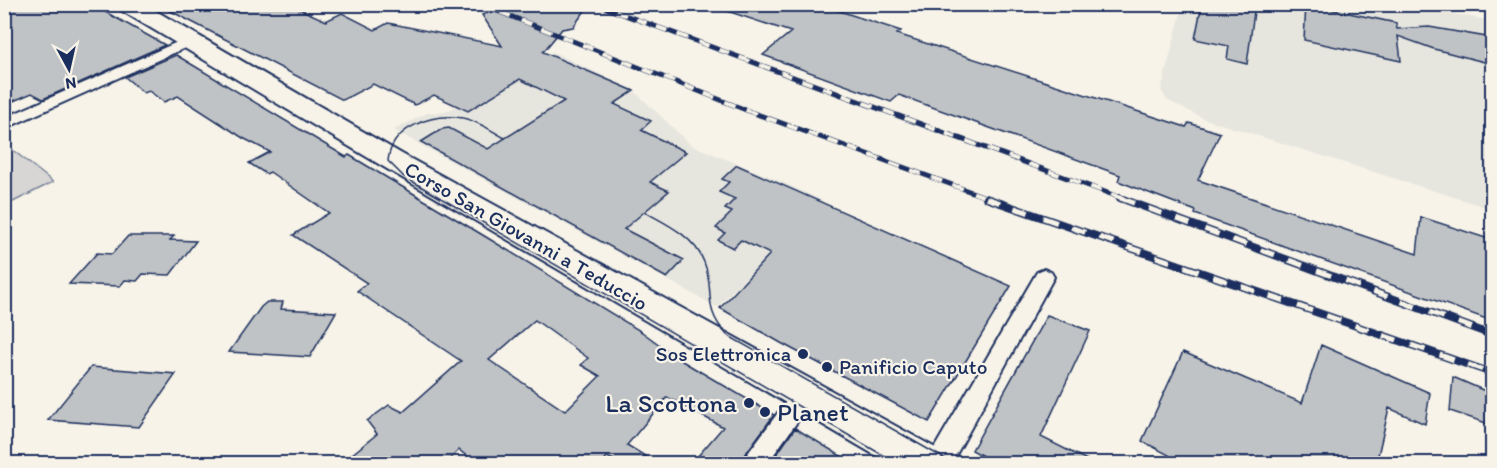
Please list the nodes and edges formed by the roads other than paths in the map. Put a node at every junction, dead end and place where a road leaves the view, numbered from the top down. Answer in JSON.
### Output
{"nodes":[{"id":1,"x":127,"y":4,"type":"edge"},
{"id":2,"x":191,"y":40,"type":"junction"},
{"id":3,"x":4,"y":124,"type":"edge"},
{"id":4,"x":1044,"y":277,"type":"dead end"},
{"id":5,"x":805,"y":394,"type":"junction"},
{"id":6,"x":752,"y":464,"type":"edge"},
{"id":7,"x":927,"y":464,"type":"edge"},
{"id":8,"x":937,"y":464,"type":"edge"}],
"edges":[{"from":1,"to":2,"type":"main road","name":"Corso San Giovanni a Teduccio"},
{"from":2,"to":3,"type":"street"},
{"from":2,"to":5,"type":"main road","name":"Corso San Giovanni a Teduccio"},
{"from":4,"to":8,"type":"street"},
{"from":5,"to":6,"type":"street"},
{"from":5,"to":7,"type":"main road","name":"Corso San Giovanni a Teduccio"}]}
